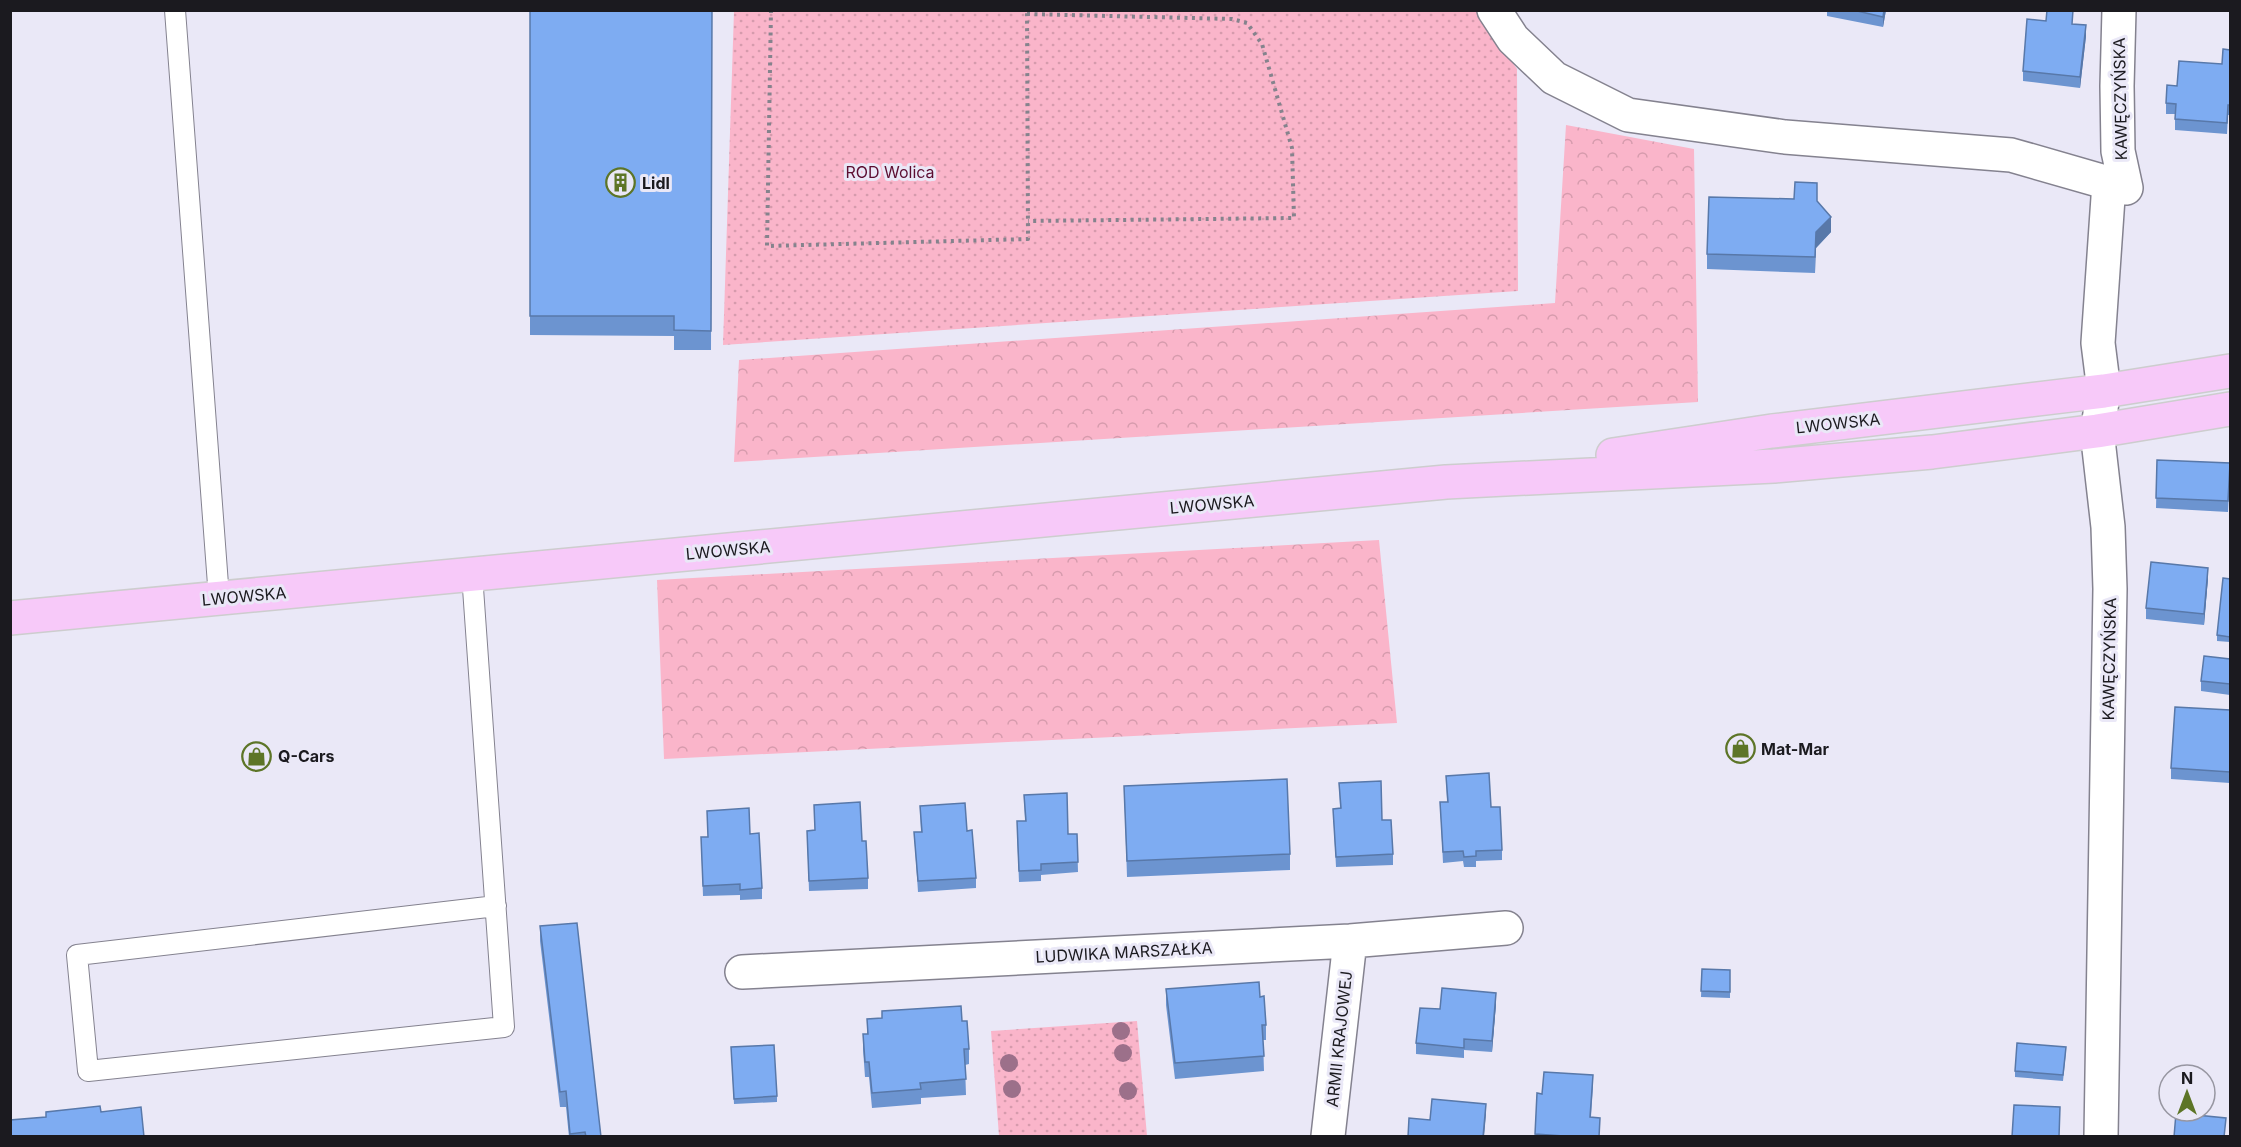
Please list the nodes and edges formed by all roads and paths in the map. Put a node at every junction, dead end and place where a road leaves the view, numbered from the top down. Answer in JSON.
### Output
{"nodes":[{"id":1,"x":175,"y":10,"type":"edge"},
{"id":2,"x":771,"y":10,"type":"edge"},
{"id":3,"x":1494,"y":10,"type":"edge"},
{"id":4,"x":2119,"y":10,"type":"edge"},
{"id":5,"x":1027,"y":12,"type":"edge"},
{"id":6,"x":2117,"y":186,"type":"junction"},
{"id":7,"x":1028,"y":221,"type":"junction"},
{"id":8,"x":2230,"y":371,"type":"edge"},
{"id":9,"x":2104,"y":391,"type":"junction"},
{"id":10,"x":2230,"y":409,"type":"edge"},
{"id":11,"x":2097,"y":431,"type":"junction"},
{"id":12,"x":1446,"y":482,"type":"junction"},
{"id":13,"x":472,"y":574,"type":"junction"},
{"id":14,"x":219,"y":598,"type":"junction"},
{"id":15,"x":10,"y":618,"type":"edge"},
{"id":16,"x":496,"y":906,"type":"junction"},
{"id":17,"x":1506,"y":928,"type":"dead end"},
{"id":18,"x":1350,"y":941,"type":"junction"},
{"id":19,"x":742,"y":972,"type":"dead end"},
{"id":20,"x":1328,"y":1137,"type":"edge"},
{"id":21,"x":2101,"y":1137,"type":"edge"}],
"edges":[{"from":1,"to":14,"type":"lane"},
{"from":2,"to":7,"type":"path"},
{"from":3,"to":6,"type":"street"},
{"from":4,"to":6,"type":"street","name":"KAWĘCZYŃSKA"},
{"from":5,"to":7,"type":"path"},
{"from":5,"to":7,"type":"path"},
{"from":6,"to":9,"type":"street","name":"KAWĘCZYŃSKA"},
{"from":8,"to":9,"type":"main road","name":"LWOWSKA"},
{"from":9,"to":11,"type":"street","name":"KAWĘCZYŃSKA"},
{"from":9,"to":12,"type":"main road","name":"LWOWSKA"},
{"from":10,"to":11,"type":"main road","name":"LWOWSKA"},
{"from":11,"to":12,"type":"main road","name":"LWOWSKA"},
{"from":11,"to":21,"type":"street","name":"KAWĘCZYŃSKA"},
{"from":12,"to":13,"type":"main road","name":"LWOWSKA"},
{"from":13,"to":14,"type":"main road","name":"LWOWSKA"},
{"from":13,"to":16,"type":"lane"},
{"from":14,"to":15,"type":"main road","name":"LWOWSKA"},
{"from":16,"to":16,"type":"lane"},
{"from":17,"to":18,"type":"street","name":"LUDWIKA MARSZAŁKA"},
{"from":18,"to":19,"type":"street","name":"LUDWIKA MARSZAŁKA"},
{"from":18,"to":20,"type":"street","name":"ARMII KRAJOWEJ"}]}
